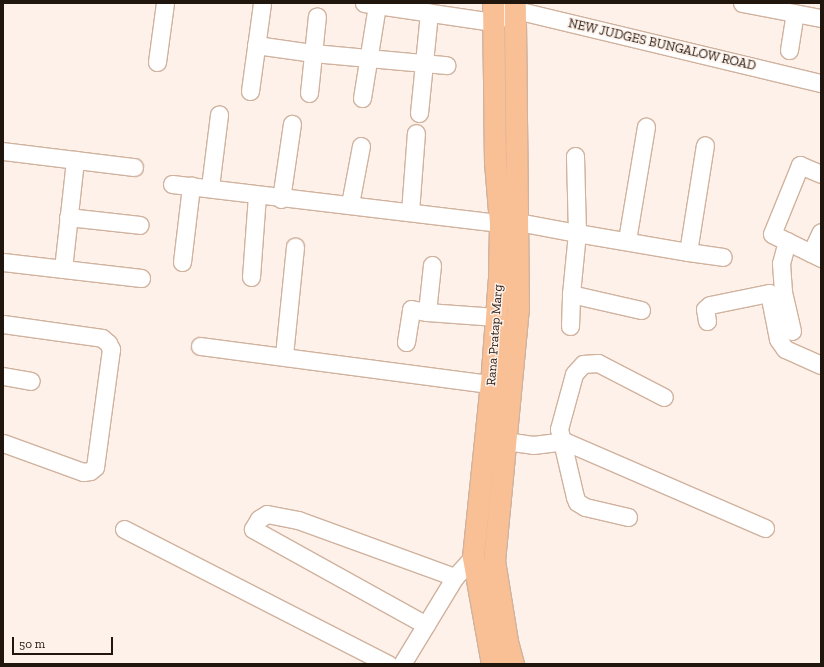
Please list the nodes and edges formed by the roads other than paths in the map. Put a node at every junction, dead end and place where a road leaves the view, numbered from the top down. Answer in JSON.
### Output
{"nodes":[{"id":1,"x":165,"y":3,"type":"edge"},
{"id":2,"x":262,"y":3,"type":"edge"},
{"id":3,"x":742,"y":3,"type":"edge"},
{"id":4,"x":370,"y":4,"type":"edge"},
{"id":5,"x":512,"y":5,"type":"edge"},
{"id":6,"x":429,"y":12,"type":"junction"},
{"id":7,"x":493,"y":12,"type":"edge"},
{"id":8,"x":795,"y":13,"type":"junction"},
{"id":9,"x":317,"y":16,"type":"dead end"},
{"id":10,"x":821,"y":18,"type":"edge"},
{"id":11,"x":256,"y":45,"type":"junction"},
{"id":12,"x":789,"y":50,"type":"dead end"},
{"id":13,"x":313,"y":53,"type":"junction"},
{"id":14,"x":368,"y":58,"type":"junction"},
{"id":15,"x":157,"y":62,"type":"dead end"},
{"id":16,"x":424,"y":63,"type":"junction"},
{"id":17,"x":446,"y":65,"type":"dead end"},
{"id":18,"x":821,"y":83,"type":"edge"},
{"id":19,"x":250,"y":91,"type":"dead end"},
{"id":20,"x":309,"y":92,"type":"dead end"},
{"id":21,"x":362,"y":98,"type":"dead end"},
{"id":22,"x":419,"y":113,"type":"dead end"},
{"id":23,"x":219,"y":115,"type":"dead end"},
{"id":24,"x":292,"y":124,"type":"dead end"},
{"id":25,"x":646,"y":127,"type":"dead end"},
{"id":26,"x":416,"y":133,"type":"dead end"},
{"id":27,"x":705,"y":145,"type":"dead end"},
{"id":28,"x":361,"y":146,"type":"dead end"},
{"id":29,"x":3,"y":151,"type":"edge"},
{"id":30,"x":575,"y":156,"type":"dead end"},
{"id":31,"x":75,"y":160,"type":"junction"},
{"id":32,"x":134,"y":167,"type":"dead end"},
{"id":33,"x":821,"y":174,"type":"edge"},
{"id":34,"x":172,"y":184,"type":"dead end"},
{"id":35,"x":191,"y":186,"type":"junction"},
{"id":36,"x":210,"y":187,"type":"junction"},
{"id":37,"x":257,"y":196,"type":"junction"},
{"id":38,"x":281,"y":198,"type":"junction"},
{"id":39,"x":350,"y":204,"type":"junction"},
{"id":40,"x":410,"y":212,"type":"junction"},
{"id":41,"x":68,"y":217,"type":"junction"},
{"id":42,"x":509,"y":222,"type":"junction"},
{"id":43,"x":140,"y":225,"type":"dead end"},
{"id":44,"x":821,"y":232,"type":"edge"},
{"id":45,"x":577,"y":233,"type":"junction"},
{"id":46,"x":627,"y":240,"type":"junction"},
{"id":47,"x":787,"y":241,"type":"junction"},
{"id":48,"x":295,"y":247,"type":"dead end"},
{"id":49,"x":688,"y":252,"type":"junction"},
{"id":50,"x":816,"y":256,"type":"edge"},
{"id":51,"x":723,"y":257,"type":"dead end"},
{"id":52,"x":3,"y":262,"type":"edge"},
{"id":53,"x":182,"y":262,"type":"dead end"},
{"id":54,"x":432,"y":265,"type":"dead end"},
{"id":55,"x":63,"y":269,"type":"junction"},
{"id":56,"x":252,"y":277,"type":"dead end"},
{"id":57,"x":141,"y":278,"type":"dead end"},
{"id":58,"x":571,"y":294,"type":"junction"},
{"id":59,"x":641,"y":310,"type":"dead end"},
{"id":60,"x":428,"y":312,"type":"junction"},
{"id":61,"x":496,"y":317,"type":"junction"},
{"id":62,"x":707,"y":320,"type":"dead end"},
{"id":63,"x":3,"y":324,"type":"edge"},
{"id":64,"x":570,"y":326,"type":"dead end"},
{"id":65,"x":792,"y":331,"type":"dead end"},
{"id":66,"x":406,"y":342,"type":"dead end"},
{"id":67,"x":200,"y":346,"type":"dead end"},
{"id":68,"x":284,"y":355,"type":"junction"},
{"id":69,"x":821,"y":365,"type":"edge"},
{"id":70,"x":3,"y":376,"type":"edge"},
{"id":71,"x":31,"y":381,"type":"dead end"},
{"id":72,"x":492,"y":384,"type":"junction"},
{"id":73,"x":512,"y":387,"type":"junction"},
{"id":74,"x":664,"y":397,"type":"dead end"},
{"id":75,"x":505,"y":441,"type":"junction"},
{"id":76,"x":564,"y":441,"type":"junction"},
{"id":77,"x":3,"y":443,"type":"edge"},
{"id":78,"x":628,"y":517,"type":"dead end"},
{"id":79,"x":765,"y":528,"type":"dead end"},
{"id":80,"x":124,"y":529,"type":"dead end"},
{"id":81,"x":473,"y":557,"type":"junction"},
{"id":82,"x":455,"y":577,"type":"junction"},
{"id":83,"x":426,"y":625,"type":"junction"},
{"id":84,"x":388,"y":664,"type":"edge"},
{"id":85,"x":402,"y":664,"type":"edge"},
{"id":86,"x":492,"y":664,"type":"edge"},
{"id":87,"x":513,"y":664,"type":"edge"}],
"edges":[{"from":1,"to":15,"type":"street"},
{"from":2,"to":11,"type":"street"},
{"from":3,"to":8,"type":"street"},
{"from":4,"to":6,"type":"street"},
{"from":4,"to":14,"type":"street"},
{"from":5,"to":7,"type":"street"},
{"from":5,"to":18,"type":"street","name":"NEW JUDGES BUNGALOW ROAD"},
{"from":5,"to":42,"type":"main road","name":"Rana Pratap Marg"},
{"from":6,"to":7,"type":"street"},
{"from":6,"to":16,"type":"street"},
{"from":7,"to":42,"type":"main road","name":"Rana Pratap Marg"},
{"from":8,"to":10,"type":"street"},
{"from":8,"to":12,"type":"street"},
{"from":9,"to":13,"type":"street"},
{"from":11,"to":13,"type":"street"},
{"from":11,"to":19,"type":"street"},
{"from":13,"to":14,"type":"street"},
{"from":13,"to":20,"type":"street"},
{"from":14,"to":16,"type":"street"},
{"from":14,"to":21,"type":"street"},
{"from":16,"to":17,"type":"street"},
{"from":16,"to":22,"type":"street"},
{"from":23,"to":36,"type":"street"},
{"from":24,"to":38,"type":"street"},
{"from":25,"to":46,"type":"street"},
{"from":26,"to":40,"type":"street"},
{"from":27,"to":49,"type":"street"},
{"from":28,"to":39,"type":"street"},
{"from":29,"to":31,"type":"street"},
{"from":30,"to":45,"type":"street"},
{"from":31,"to":32,"type":"street"},
{"from":31,"to":41,"type":"street"},
{"from":33,"to":47,"type":"street"},
{"from":34,"to":35,"type":"street"},
{"from":35,"to":36,"type":"street"},
{"from":35,"to":53,"type":"street"},
{"from":36,"to":37,"type":"street"},
{"from":37,"to":38,"type":"street"},
{"from":37,"to":56,"type":"street"},
{"from":38,"to":39,"type":"street"},
{"from":39,"to":40,"type":"street"},
{"from":40,"to":42,"type":"street"},
{"from":41,"to":43,"type":"street"},
{"from":41,"to":55,"type":"street"},
{"from":42,"to":45,"type":"street"},
{"from":42,"to":61,"type":"main road","name":"Rana Pratap Marg"},
{"from":42,"to":73,"type":"main road","name":"Rana Pratap Marg"},
{"from":44,"to":50,"type":"street"},
{"from":45,"to":46,"type":"street"},
{"from":45,"to":58,"type":"street"},
{"from":46,"to":49,"type":"street"},
{"from":47,"to":50,"type":"street"},
{"from":47,"to":65,"type":"street"},
{"from":48,"to":68,"type":"street"},
{"from":49,"to":51,"type":"street"},
{"from":52,"to":55,"type":"street"},
{"from":54,"to":60,"type":"street"},
{"from":55,"to":57,"type":"street"},
{"from":58,"to":59,"type":"street"},
{"from":58,"to":64,"type":"street"},
{"from":60,"to":61,"type":"street"},
{"from":60,"to":66,"type":"street"},
{"from":61,"to":72,"type":"main road","name":"Rana Pratap Marg"},
{"from":62,"to":69,"type":"street"},
{"from":63,"to":77,"type":"street"},
{"from":67,"to":68,"type":"street"},
{"from":68,"to":72,"type":"street"},
{"from":70,"to":71,"type":"street"},
{"from":72,"to":73,"type":"street"},
{"from":72,"to":81,"type":"main road","name":"Rana Pratap Marg"},
{"from":73,"to":75,"type":"main road","name":"Rana Pratap Marg"},
{"from":74,"to":76,"type":"street"},
{"from":75,"to":76,"type":"street"},
{"from":75,"to":87,"type":"main road","name":"Rana Pratap Marg"},
{"from":76,"to":78,"type":"street"},
{"from":76,"to":79,"type":"street"},
{"from":80,"to":84,"type":"street"},
{"from":81,"to":82,"type":"street"},
{"from":81,"to":86,"type":"main road","name":"Rana Pratap Marg"},
{"from":82,"to":83,"type":"street"},
{"from":82,"to":83,"type":"street"},
{"from":83,"to":85,"type":"street"}]}
